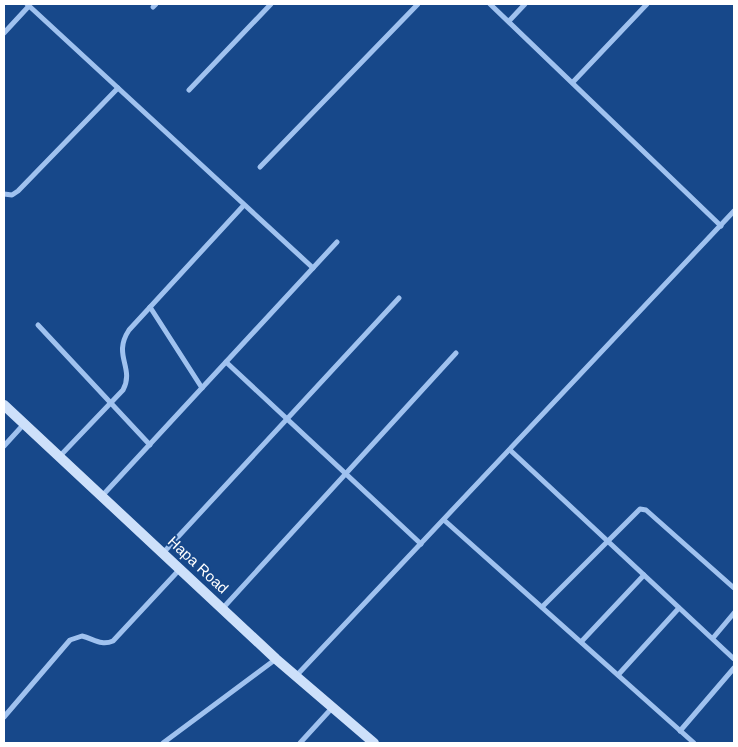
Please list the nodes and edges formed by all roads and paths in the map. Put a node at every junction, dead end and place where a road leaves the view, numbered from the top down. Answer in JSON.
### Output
{"nodes":[{"id":1,"x":271,"y":4,"type":"edge"},
{"id":2,"x":418,"y":4,"type":"edge"},
{"id":3,"x":490,"y":4,"type":"edge"},
{"id":4,"x":525,"y":4,"type":"edge"},
{"id":5,"x":647,"y":4,"type":"edge"},
{"id":6,"x":28,"y":5,"type":"edge"},
{"id":7,"x":509,"y":21,"type":"junction"},
{"id":8,"x":4,"y":33,"type":"edge"},
{"id":9,"x":573,"y":82,"type":"junction"},
{"id":10,"x":118,"y":88,"type":"junction"},
{"id":11,"x":189,"y":90,"type":"dead end"},
{"id":12,"x":260,"y":167,"type":"dead end"},
{"id":13,"x":4,"y":194,"type":"edge"},
{"id":14,"x":244,"y":205,"type":"junction"},
{"id":15,"x":734,"y":211,"type":"edge"},
{"id":16,"x":721,"y":226,"type":"junction"},
{"id":17,"x":336,"y":242,"type":"dead end"},
{"id":18,"x":313,"y":268,"type":"junction"},
{"id":19,"x":399,"y":298,"type":"dead end"},
{"id":20,"x":150,"y":307,"type":"junction"},
{"id":21,"x":38,"y":326,"type":"dead end"},
{"id":22,"x":456,"y":353,"type":"dead end"},
{"id":23,"x":226,"y":362,"type":"junction"},
{"id":24,"x":202,"y":388,"type":"junction"},
{"id":25,"x":111,"y":404,"type":"junction"},
{"id":26,"x":4,"y":406,"type":"edge"},
{"id":27,"x":287,"y":419,"type":"junction"},
{"id":28,"x":24,"y":424,"type":"junction"},
{"id":29,"x":150,"y":445,"type":"junction"},
{"id":30,"x":4,"y":446,"type":"edge"},
{"id":31,"x":510,"y":450,"type":"junction"},
{"id":32,"x":59,"y":457,"type":"junction"},
{"id":33,"x":346,"y":474,"type":"junction"},
{"id":34,"x":102,"y":496,"type":"junction"},
{"id":35,"x":444,"y":520,"type":"junction"},
{"id":36,"x":607,"y":541,"type":"junction"},
{"id":37,"x":421,"y":544,"type":"junction"},
{"id":38,"x":163,"y":553,"type":"junction"},
{"id":39,"x":180,"y":569,"type":"junction"},
{"id":40,"x":644,"y":575,"type":"junction"},
{"id":41,"x":734,"y":588,"type":"edge"},
{"id":42,"x":542,"y":606,"type":"junction"},
{"id":43,"x":223,"y":608,"type":"junction"},
{"id":44,"x":679,"y":608,"type":"junction"},
{"id":45,"x":734,"y":613,"type":"edge"},
{"id":46,"x":713,"y":638,"type":"junction"},
{"id":47,"x":581,"y":642,"type":"junction"},
{"id":48,"x":276,"y":659,"type":"junction"},
{"id":49,"x":734,"y":659,"type":"edge"},
{"id":50,"x":734,"y":668,"type":"edge"},
{"id":51,"x":618,"y":675,"type":"junction"},
{"id":52,"x":296,"y":676,"type":"junction"},
{"id":53,"x":332,"y":708,"type":"junction"},
{"id":54,"x":4,"y":718,"type":"edge"},
{"id":55,"x":680,"y":731,"type":"junction"},
{"id":56,"x":163,"y":743,"type":"edge"},
{"id":57,"x":300,"y":743,"type":"edge"},
{"id":58,"x":374,"y":743,"type":"edge"},
{"id":59,"x":694,"y":743,"type":"edge"}],
"edges":[{"from":1,"to":11,"type":"street"},
{"from":2,"to":12,"type":"street"},
{"from":3,"to":7,"type":"street"},
{"from":4,"to":7,"type":"street"},
{"from":5,"to":9,"type":"street"},
{"from":6,"to":8,"type":"street"},
{"from":6,"to":10,"type":"street"},
{"from":7,"to":9,"type":"street"},
{"from":9,"to":16,"type":"street"},
{"from":10,"to":13,"type":"street"},
{"from":10,"to":14,"type":"street"},
{"from":14,"to":18,"type":"street"},
{"from":14,"to":20,"type":"street"},
{"from":15,"to":16,"type":"street"},
{"from":16,"to":31,"type":"street"},
{"from":17,"to":18,"type":"street"},
{"from":18,"to":23,"type":"street"},
{"from":19,"to":27,"type":"street"},
{"from":20,"to":24,"type":"street"},
{"from":20,"to":25,"type":"street"},
{"from":21,"to":25,"type":"street"},
{"from":22,"to":33,"type":"street"},
{"from":23,"to":24,"type":"street"},
{"from":23,"to":27,"type":"street"},
{"from":24,"to":29,"type":"street"},
{"from":25,"to":29,"type":"street"},
{"from":25,"to":32,"type":"street"},
{"from":26,"to":28,"type":"street","name":"Hapa Road"},
{"from":27,"to":33,"type":"street"},
{"from":27,"to":38,"type":"street"},
{"from":28,"to":30,"type":"street"},
{"from":28,"to":32,"type":"street","name":"Hapa Road"},
{"from":29,"to":34,"type":"street"},
{"from":31,"to":35,"type":"street"},
{"from":31,"to":36,"type":"street"},
{"from":32,"to":34,"type":"street","name":"Hapa Road"},
{"from":33,"to":37,"type":"street"},
{"from":33,"to":43,"type":"street"},
{"from":34,"to":38,"type":"street","name":"Hapa Road"},
{"from":35,"to":37,"type":"street"},
{"from":35,"to":42,"type":"street"},
{"from":36,"to":40,"type":"street"},
{"from":36,"to":41,"type":"street"},
{"from":36,"to":42,"type":"street"},
{"from":37,"to":52,"type":"street"},
{"from":38,"to":39,"type":"street","name":"Hapa Road"},
{"from":39,"to":43,"type":"street","name":"Hapa Road"},
{"from":39,"to":54,"type":"street"},
{"from":40,"to":44,"type":"street"},
{"from":40,"to":47,"type":"street"},
{"from":42,"to":47,"type":"street"},
{"from":43,"to":48,"type":"street","name":"Hapa Road"},
{"from":44,"to":46,"type":"street"},
{"from":44,"to":51,"type":"street"},
{"from":45,"to":46,"type":"street"},
{"from":46,"to":49,"type":"street"},
{"from":47,"to":51,"type":"street"},
{"from":48,"to":52,"type":"street","name":"Hapa Road"},
{"from":48,"to":56,"type":"street"},
{"from":50,"to":55,"type":"street"},
{"from":51,"to":55,"type":"street"},
{"from":52,"to":53,"type":"street","name":"Hapa Road"},
{"from":53,"to":57,"type":"street"},
{"from":53,"to":58,"type":"street","name":"Hapa Road"},
{"from":55,"to":59,"type":"street"}]}
